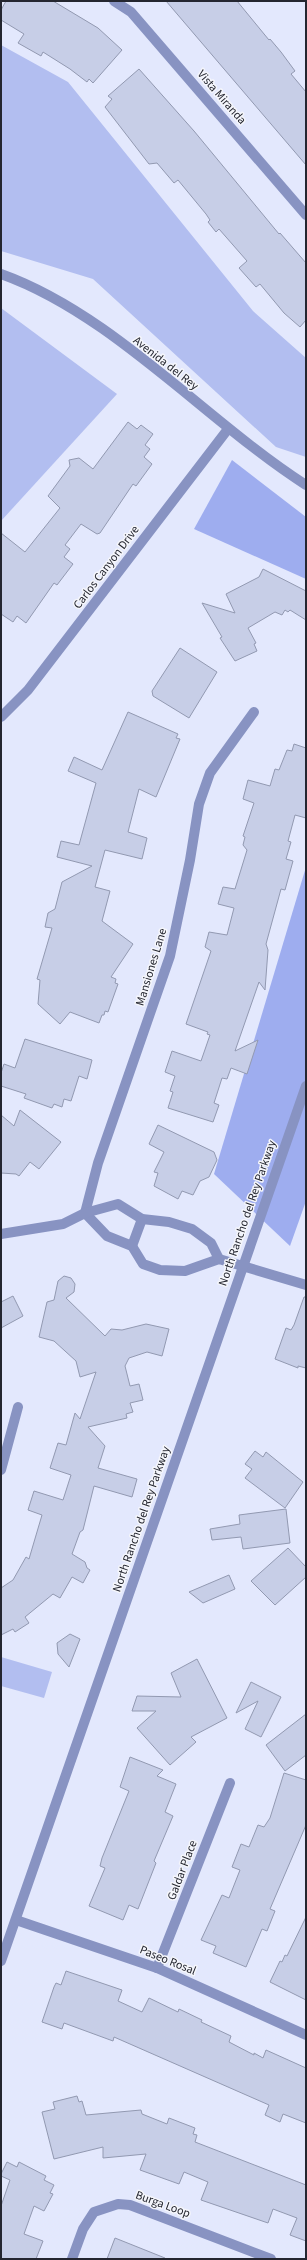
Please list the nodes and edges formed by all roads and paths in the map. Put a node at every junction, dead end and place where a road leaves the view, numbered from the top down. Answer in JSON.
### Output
{"nodes":[{"id":1,"x":114,"y":1,"type":"edge"},
{"id":2,"x":306,"y":215,"type":"edge"},
{"id":3,"x":1,"y":274,"type":"edge"},
{"id":4,"x":228,"y":429,"type":"junction"},
{"id":5,"x":306,"y":485,"type":"edge"},
{"id":6,"x":254,"y":712,"type":"dead end"},
{"id":7,"x":1,"y":718,"type":"edge"},
{"id":8,"x":306,"y":1086,"type":"edge"},
{"id":9,"x":85,"y":1213,"type":"junction"},
{"id":10,"x":142,"y":1219,"type":"junction"},
{"id":11,"x":1,"y":1234,"type":"edge"},
{"id":12,"x":132,"y":1246,"type":"junction"},
{"id":13,"x":219,"y":1259,"type":"junction"},
{"id":14,"x":242,"y":1266,"type":"junction"},
{"id":15,"x":306,"y":1284,"type":"edge"},
{"id":16,"x":18,"y":1407,"type":"dead end"},
{"id":17,"x":1,"y":1470,"type":"edge"},
{"id":18,"x":230,"y":1783,"type":"dead end"},
{"id":19,"x":16,"y":1920,"type":"junction"},
{"id":20,"x":1,"y":1962,"type":"edge"},
{"id":21,"x":158,"y":1968,"type":"junction"},
{"id":22,"x":306,"y":2035,"type":"edge"},
{"id":23,"x":72,"y":2259,"type":"edge"},
{"id":24,"x":271,"y":2259,"type":"edge"}],
"edges":[{"from":1,"to":2,"type":"street","name":"Vista Miranda"},
{"from":3,"to":4,"type":"street","name":"Avenida del Rey"},
{"from":4,"to":5,"type":"street","name":"Avenida del Rey"},
{"from":4,"to":7,"type":"street","name":"Carlos Canyon Drive"},
{"from":6,"to":9,"type":"street","name":"Mansiones Lane"},
{"from":8,"to":14,"type":"street","name":"North Rancho del Rey Parkway"},
{"from":9,"to":10,"type":"street"},
{"from":9,"to":11,"type":"street"},
{"from":9,"to":12,"type":"street"},
{"from":10,"to":12,"type":"street"},
{"from":10,"to":13,"type":"street"},
{"from":12,"to":13,"type":"street"},
{"from":13,"to":14,"type":"street"},
{"from":14,"to":15,"type":"street"},
{"from":14,"to":19,"type":"street","name":"North Rancho del Rey Parkway"},
{"from":16,"to":17,"type":"street"},
{"from":18,"to":21,"type":"street","name":"Galdar Place"},
{"from":19,"to":20,"type":"street","name":"North Rancho del Rey Parkway"},
{"from":19,"to":21,"type":"street","name":"Paseo Rosal"},
{"from":21,"to":22,"type":"street","name":"Paseo Rosal"},
{"from":23,"to":24,"type":"street","name":"Burga Loop"}]}
